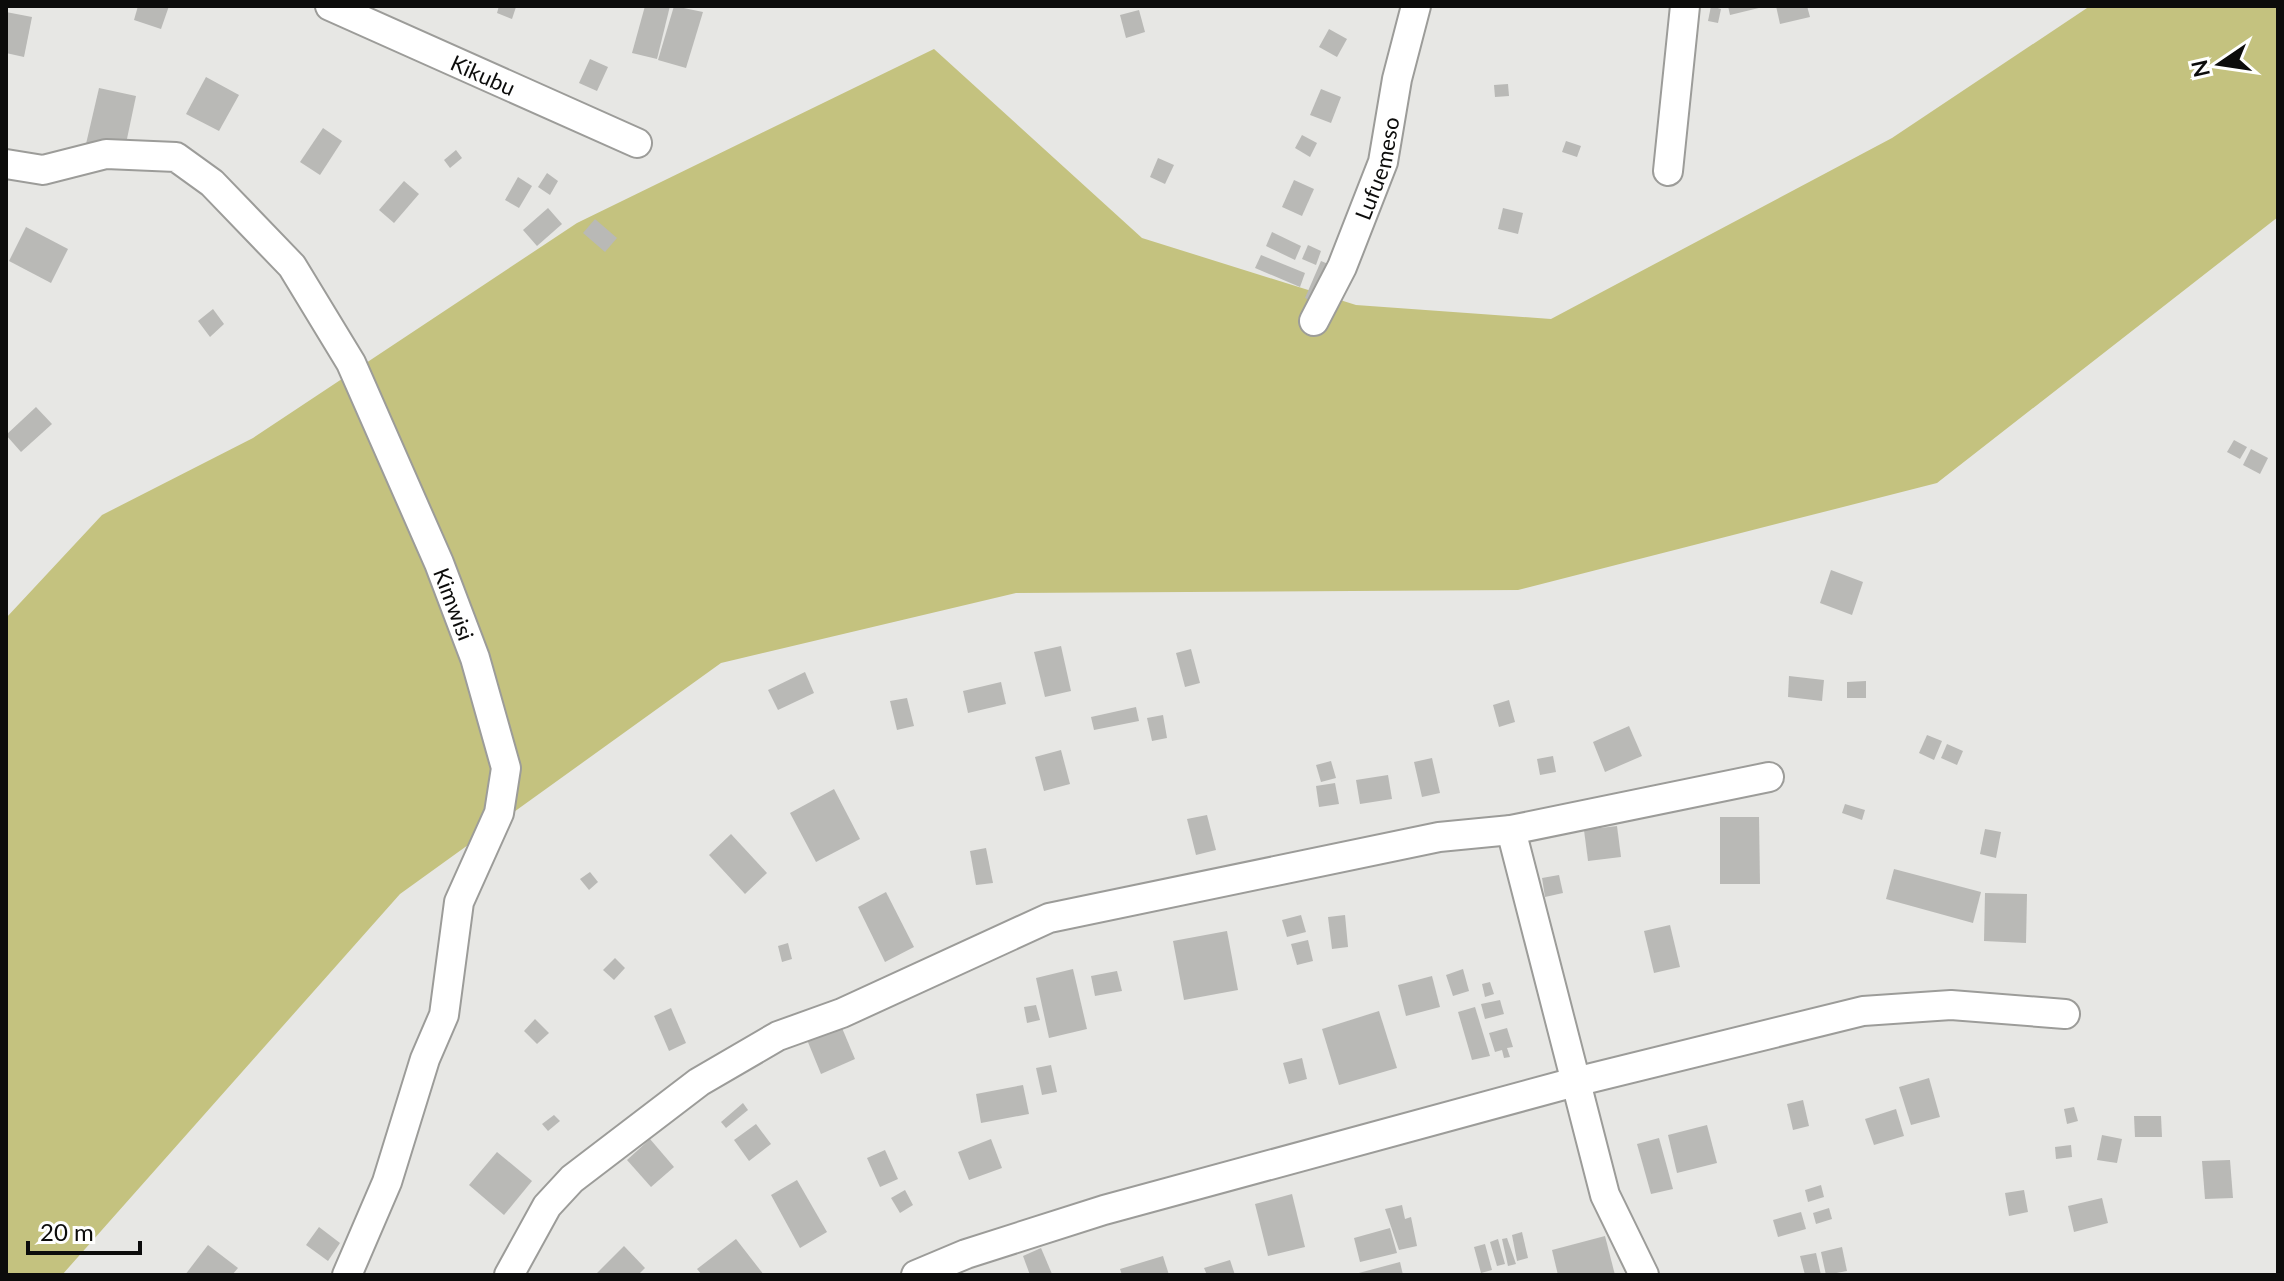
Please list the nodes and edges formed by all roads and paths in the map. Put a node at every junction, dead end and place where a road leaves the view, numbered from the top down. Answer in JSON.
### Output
{"nodes":[{"id":1,"x":330,"y":6,"type":"edge"},
{"id":2,"x":1416,"y":6,"type":"edge"},
{"id":3,"x":1685,"y":6,"type":"edge"},
{"id":4,"x":637,"y":143,"type":"dead end"},
{"id":5,"x":6,"y":164,"type":"edge"},
{"id":6,"x":1668,"y":171,"type":"dead end"},
{"id":7,"x":1314,"y":321,"type":"dead end"},
{"id":8,"x":1769,"y":777,"type":"dead end"},
{"id":9,"x":1511,"y":830,"type":"junction"},
{"id":10,"x":2065,"y":1014,"type":"dead end"},
{"id":11,"x":1575,"y":1082,"type":"junction"},
{"id":12,"x":347,"y":1275,"type":"edge"},
{"id":13,"x":509,"y":1275,"type":"edge"},
{"id":14,"x":916,"y":1275,"type":"edge"},
{"id":15,"x":1644,"y":1275,"type":"edge"}],
"edges":[{"from":1,"to":4,"type":"street","name":"Kikubu"},
{"from":2,"to":7,"type":"street","name":"Lufuemeso"},
{"from":3,"to":6,"type":"street"},
{"from":5,"to":12,"type":"street","name":"Kimwisi"},
{"from":8,"to":9,"type":"street"},
{"from":9,"to":11,"type":"street"},
{"from":9,"to":13,"type":"street"},
{"from":10,"to":11,"type":"street"},
{"from":11,"to":14,"type":"street"},
{"from":11,"to":15,"type":"street"}]}
